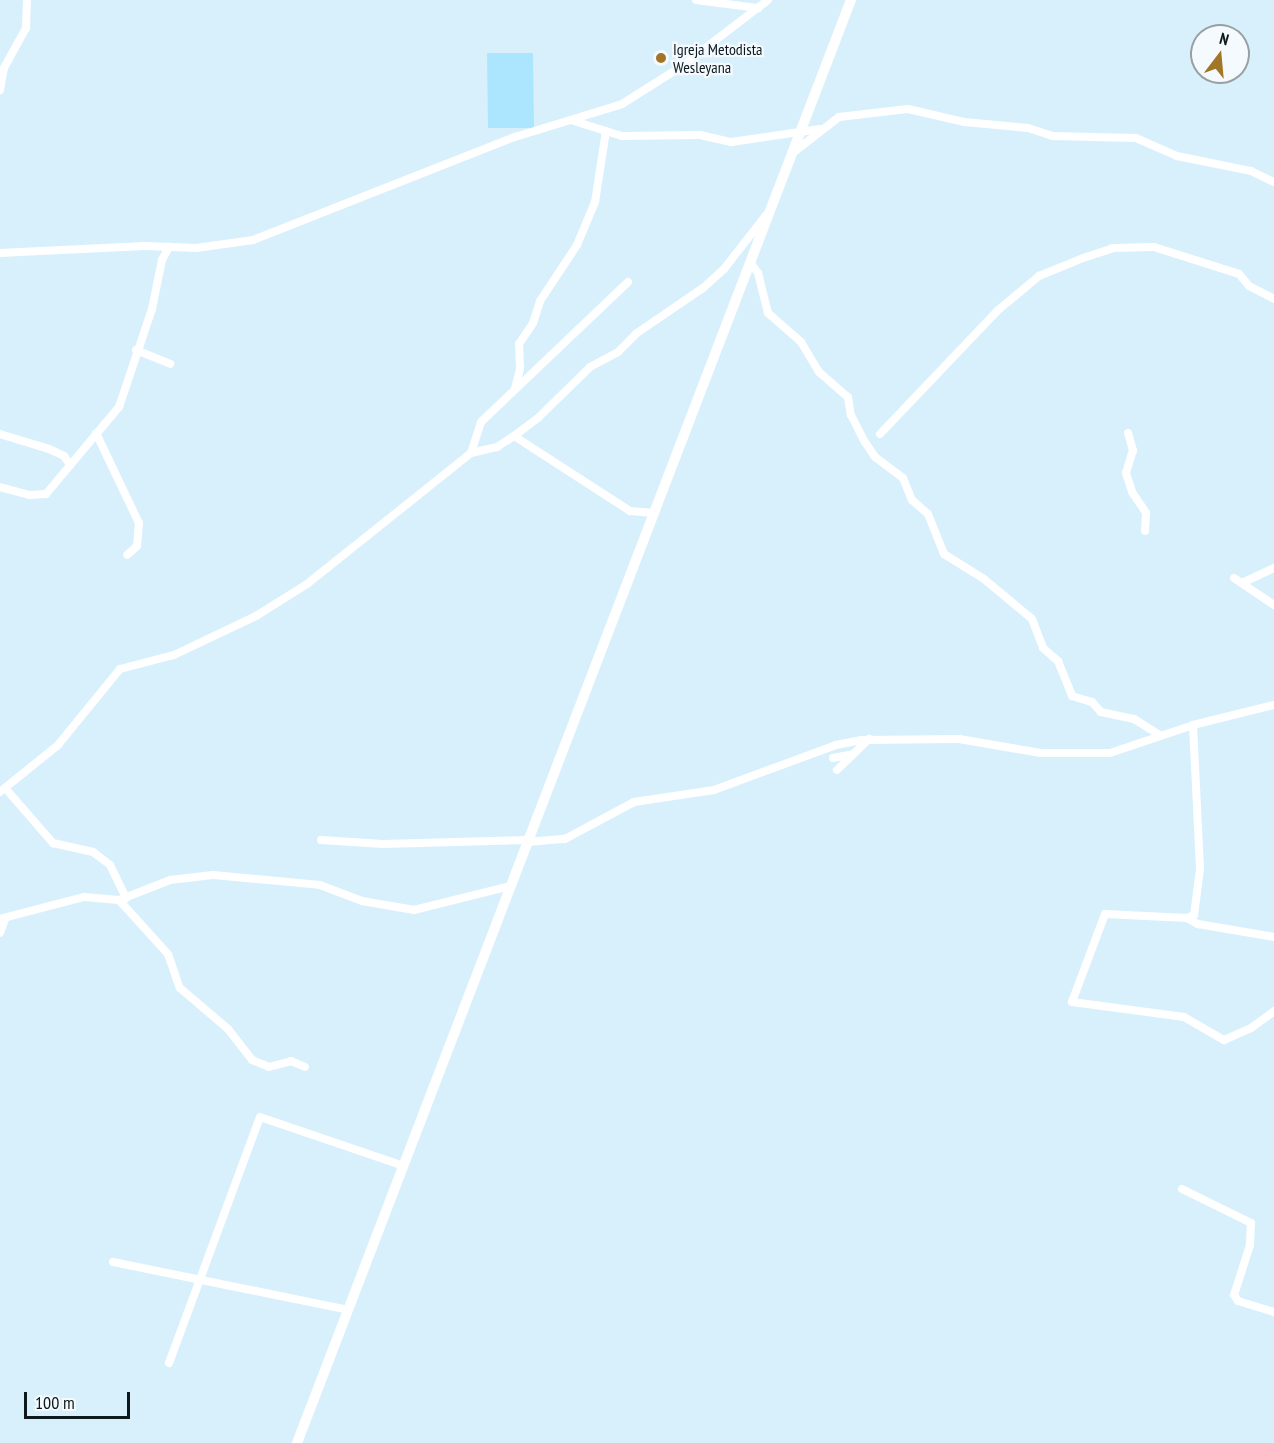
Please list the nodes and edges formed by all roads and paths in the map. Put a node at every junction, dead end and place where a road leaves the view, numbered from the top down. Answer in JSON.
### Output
{"nodes":[{"id":1,"x":27,"y":0,"type":"edge"},
{"id":2,"x":696,"y":0,"type":"edge"},
{"id":3,"x":768,"y":0,"type":"edge"},
{"id":4,"x":851,"y":0,"type":"edge"},
{"id":5,"x":758,"y":8,"type":"junction"},
{"id":6,"x":0,"y":90,"type":"edge"},
{"id":7,"x":574,"y":121,"type":"junction"},
{"id":8,"x":820,"y":129,"type":"junction"},
{"id":9,"x":606,"y":131,"type":"junction"},
{"id":10,"x":794,"y":142,"type":"junction"},
{"id":11,"x":1274,"y":182,"type":"edge"},
{"id":12,"x":770,"y":212,"type":"junction"},
{"id":13,"x":169,"y":247,"type":"junction"},
{"id":14,"x":0,"y":253,"type":"edge"},
{"id":15,"x":750,"y":262,"type":"junction"},
{"id":16,"x":628,"y":282,"type":"dead end"},
{"id":17,"x":1274,"y":298,"type":"edge"},
{"id":18,"x":136,"y":350,"type":"junction"},
{"id":19,"x":170,"y":364,"type":"dead end"},
{"id":20,"x":515,"y":389,"type":"junction"},
{"id":21,"x":96,"y":433,"type":"junction"},
{"id":22,"x":1128,"y":433,"type":"dead end"},
{"id":23,"x":0,"y":434,"type":"edge"},
{"id":24,"x":880,"y":434,"type":"dead end"},
{"id":25,"x":514,"y":436,"type":"junction"},
{"id":26,"x":471,"y":453,"type":"junction"},
{"id":27,"x":64,"y":456,"type":"junction"},
{"id":28,"x":77,"y":456,"type":"junction"},
{"id":29,"x":70,"y":465,"type":"junction"},
{"id":30,"x":0,"y":487,"type":"edge"},
{"id":31,"x":654,"y":513,"type":"junction"},
{"id":32,"x":1145,"y":531,"type":"dead end"},
{"id":33,"x":127,"y":555,"type":"dead end"},
{"id":34,"x":1274,"y":568,"type":"edge"},
{"id":35,"x":1234,"y":578,"type":"dead end"},
{"id":36,"x":1242,"y":583,"type":"junction"},
{"id":37,"x":1274,"y":605,"type":"edge"},
{"id":38,"x":1274,"y":705,"type":"edge"},
{"id":39,"x":1193,"y":725,"type":"junction"},
{"id":40,"x":1160,"y":735,"type":"junction"},
{"id":41,"x":869,"y":739,"type":"junction"},
{"id":42,"x":854,"y":754,"type":"junction"},
{"id":43,"x":833,"y":758,"type":"dead end"},
{"id":44,"x":837,"y":770,"type":"dead end"},
{"id":45,"x":3,"y":791,"type":"edge"},
{"id":46,"x":321,"y":840,"type":"dead end"},
{"id":47,"x":528,"y":841,"type":"junction"},
{"id":48,"x":511,"y":886,"type":"junction"},
{"id":49,"x":122,"y":899,"type":"junction"},
{"id":50,"x":1187,"y":918,"type":"junction"},
{"id":51,"x":3,"y":919,"type":"edge"},
{"id":52,"x":0,"y":933,"type":"edge"},
{"id":53,"x":1274,"y":937,"type":"edge"},
{"id":54,"x":1274,"y":1011,"type":"edge"},
{"id":55,"x":305,"y":1067,"type":"dead end"},
{"id":56,"x":404,"y":1166,"type":"junction"},
{"id":57,"x":1182,"y":1189,"type":"dead end"},
{"id":58,"x":112,"y":1262,"type":"dead end"},
{"id":59,"x":200,"y":1280,"type":"junction"},
{"id":60,"x":348,"y":1310,"type":"junction"},
{"id":61,"x":1274,"y":1312,"type":"edge"},
{"id":62,"x":169,"y":1363,"type":"dead end"},
{"id":63,"x":297,"y":1443,"type":"edge"}],
"edges":[{"from":1,"to":6,"type":"street"},
{"from":2,"to":5,"type":"street"},
{"from":3,"to":5,"type":"street"},
{"from":4,"to":10,"type":"street"},
{"from":5,"to":7,"type":"street"},
{"from":7,"to":9,"type":"street"},
{"from":7,"to":13,"type":"street"},
{"from":8,"to":10,"type":"street"},
{"from":8,"to":10,"type":"street"},
{"from":8,"to":11,"type":"street"},
{"from":9,"to":10,"type":"street"},
{"from":9,"to":20,"type":"street"},
{"from":10,"to":12,"type":"street"},
{"from":12,"to":15,"type":"street"},
{"from":12,"to":25,"type":"street"},
{"from":13,"to":14,"type":"street"},
{"from":13,"to":18,"type":"street"},
{"from":15,"to":31,"type":"street"},
{"from":15,"to":40,"type":"street"},
{"from":16,"to":20,"type":"street"},
{"from":17,"to":24,"type":"street"},
{"from":18,"to":19,"type":"street"},
{"from":18,"to":21,"type":"street"},
{"from":20,"to":26,"type":"street"},
{"from":21,"to":28,"type":"street"},
{"from":21,"to":33,"type":"street"},
{"from":22,"to":32,"type":"street"},
{"from":23,"to":27,"type":"street"},
{"from":25,"to":26,"type":"street"},
{"from":25,"to":31,"type":"street"},
{"from":26,"to":45,"type":"street"},
{"from":27,"to":28,"type":"street"},
{"from":27,"to":29,"type":"street"},
{"from":28,"to":29,"type":"street"},
{"from":29,"to":30,"type":"street"},
{"from":31,"to":47,"type":"street"},
{"from":34,"to":36,"type":"street"},
{"from":35,"to":36,"type":"street"},
{"from":36,"to":37,"type":"street"},
{"from":38,"to":39,"type":"street"},
{"from":39,"to":40,"type":"street"},
{"from":39,"to":50,"type":"street"},
{"from":40,"to":41,"type":"street"},
{"from":41,"to":42,"type":"street"},
{"from":41,"to":47,"type":"street"},
{"from":42,"to":43,"type":"street"},
{"from":42,"to":44,"type":"street"},
{"from":45,"to":49,"type":"street"},
{"from":46,"to":47,"type":"street"},
{"from":47,"to":48,"type":"street"},
{"from":48,"to":49,"type":"street"},
{"from":48,"to":56,"type":"street"},
{"from":49,"to":51,"type":"street"},
{"from":49,"to":55,"type":"street"},
{"from":50,"to":53,"type":"street"},
{"from":50,"to":54,"type":"street"},
{"from":51,"to":52,"type":"street"},
{"from":56,"to":59,"type":"street"},
{"from":56,"to":60,"type":"street"},
{"from":57,"to":61,"type":"street"},
{"from":58,"to":59,"type":"street"},
{"from":59,"to":60,"type":"street"},
{"from":59,"to":62,"type":"street"},
{"from":60,"to":63,"type":"street"}]}
